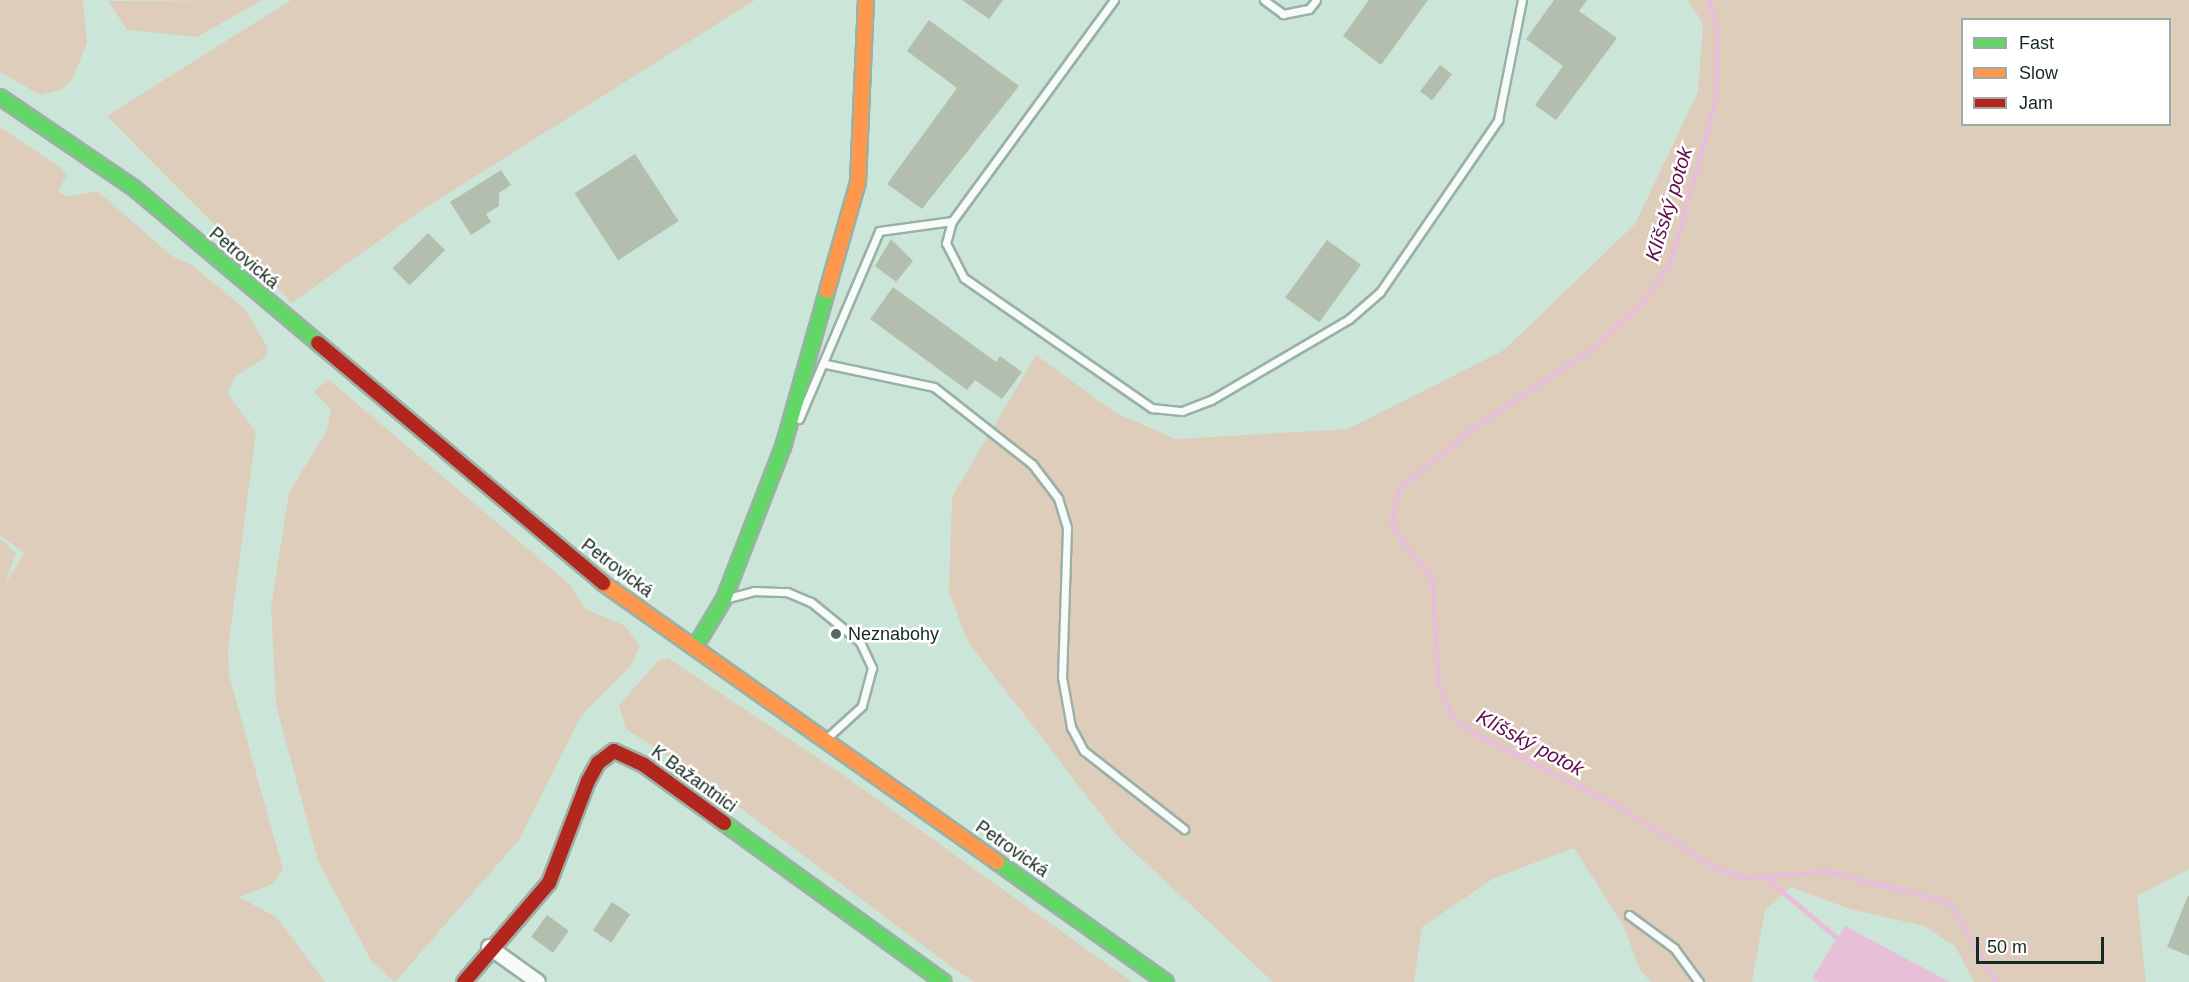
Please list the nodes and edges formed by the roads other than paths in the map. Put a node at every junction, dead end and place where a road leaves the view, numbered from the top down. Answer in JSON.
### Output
{"nodes":[{"id":1,"x":866,"y":0,"type":"edge"},
{"id":2,"x":1114,"y":0,"type":"edge"},
{"id":3,"x":1264,"y":0,"type":"edge"},
{"id":4,"x":1316,"y":0,"type":"edge"},
{"id":5,"x":1522,"y":0,"type":"edge"},
{"id":6,"x":0,"y":97,"type":"edge"},
{"id":7,"x":951,"y":221,"type":"junction"},
{"id":8,"x":826,"y":364,"type":"junction"},
{"id":9,"x":783,"y":447,"type":"junction"},
{"id":10,"x":724,"y":599,"type":"junction"},
{"id":11,"x":695,"y":647,"type":"junction"},
{"id":12,"x":825,"y":740,"type":"junction"},
{"id":13,"x":1184,"y":829,"type":"dead end"},
{"id":14,"x":1629,"y":915,"type":"dead end"},
{"id":15,"x":489,"y":947,"type":"junction"},
{"id":16,"x":464,"y":982,"type":"edge"},
{"id":17,"x":538,"y":982,"type":"edge"},
{"id":18,"x":944,"y":982,"type":"edge"},
{"id":19,"x":1166,"y":982,"type":"edge"},
{"id":20,"x":1699,"y":982,"type":"edge"}],
"edges":[{"from":1,"to":9,"type":"main road"},
{"from":2,"to":7,"type":"lane"},
{"from":3,"to":4,"type":"lane"},
{"from":5,"to":7,"type":"lane"},
{"from":6,"to":11,"type":"main road","name":"Petrovická"},
{"from":7,"to":8,"type":"lane"},
{"from":8,"to":9,"type":"lane"},
{"from":8,"to":13,"type":"lane"},
{"from":9,"to":10,"type":"main road"},
{"from":10,"to":11,"type":"main road"},
{"from":10,"to":12,"type":"lane"},
{"from":11,"to":12,"type":"main road","name":"Petrovická"},
{"from":12,"to":19,"type":"main road","name":"Petrovická"},
{"from":14,"to":20,"type":"lane"},
{"from":15,"to":16,"type":"main road","name":"K Bažantnici"},
{"from":15,"to":17,"type":"street"},
{"from":15,"to":18,"type":"main road","name":"K Bažantnici"}]}
